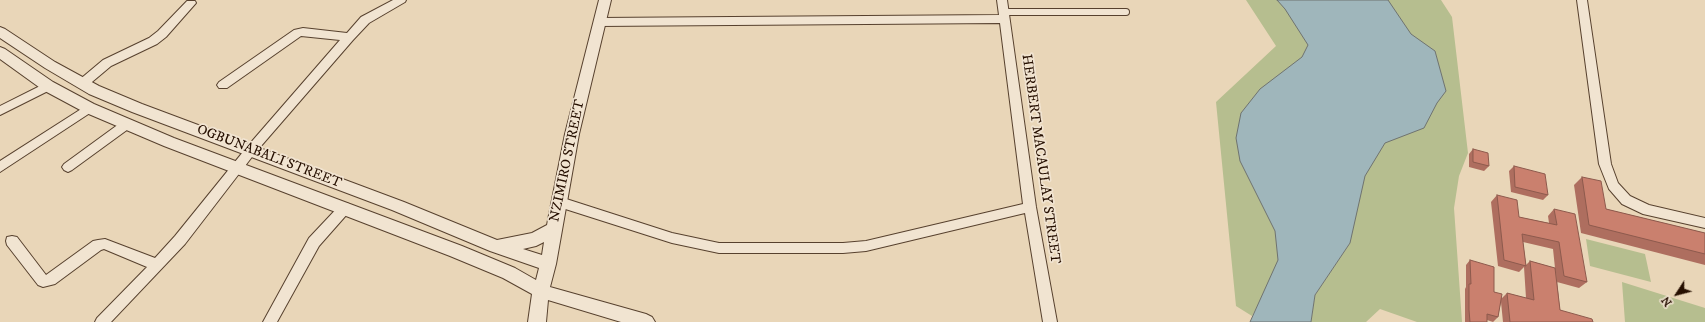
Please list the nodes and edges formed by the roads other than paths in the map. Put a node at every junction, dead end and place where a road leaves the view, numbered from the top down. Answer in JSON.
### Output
{"nodes":[{"id":1,"x":401,"y":0,"type":"edge"},
{"id":2,"x":605,"y":0,"type":"edge"},
{"id":3,"x":1582,"y":0,"type":"edge"},
{"id":4,"x":191,"y":3,"type":"dead end"},
{"id":5,"x":1004,"y":10,"type":"edge"},
{"id":6,"x":1126,"y":12,"type":"dead end"},
{"id":7,"x":599,"y":22,"type":"junction"},
{"id":8,"x":0,"y":32,"type":"edge"},
{"id":9,"x":349,"y":37,"type":"junction"},
{"id":10,"x":0,"y":52,"type":"edge"},
{"id":11,"x":82,"y":84,"type":"junction"},
{"id":12,"x":223,"y":85,"type":"dead end"},
{"id":13,"x":48,"y":86,"type":"junction"},
{"id":14,"x":89,"y":108,"type":"junction"},
{"id":15,"x":0,"y":111,"type":"edge"},
{"id":16,"x":127,"y":124,"type":"junction"},
{"id":17,"x":251,"y":150,"type":"junction"},
{"id":18,"x":237,"y":166,"type":"junction"},
{"id":19,"x":0,"y":167,"type":"edge"},
{"id":20,"x":68,"y":167,"type":"dead end"},
{"id":21,"x":560,"y":202,"type":"junction"},
{"id":22,"x":1030,"y":207,"type":"junction"},
{"id":23,"x":345,"y":208,"type":"junction"},
{"id":24,"x":1705,"y":223,"type":"edge"},
{"id":25,"x":554,"y":229,"type":"junction"},
{"id":26,"x":12,"y":241,"type":"dead end"},
{"id":27,"x":496,"y":246,"type":"junction"},
{"id":28,"x":548,"y":264,"type":"junction"},
{"id":29,"x":157,"y":265,"type":"junction"},
{"id":30,"x":541,"y":291,"type":"junction"},
{"id":31,"x":102,"y":322,"type":"edge"},
{"id":32,"x":270,"y":322,"type":"edge"},
{"id":33,"x":537,"y":322,"type":"edge"},
{"id":34,"x":646,"y":322,"type":"edge"},
{"id":35,"x":1050,"y":322,"type":"edge"}],
"edges":[{"from":1,"to":9,"type":"street"},
{"from":2,"to":7,"type":"street","name":"NZIMIRO STREET"},
{"from":3,"to":24,"type":"street"},
{"from":4,"to":11,"type":"street"},
{"from":5,"to":6,"type":"lane"},
{"from":5,"to":7,"type":"street"},
{"from":5,"to":22,"type":"street","name":"HERBERT MACAULAY STREET"},
{"from":7,"to":21,"type":"street","name":"NZIMIRO STREET"},
{"from":8,"to":11,"type":"street","name":"OGBUNABALI STREET"},
{"from":9,"to":12,"type":"street"},
{"from":9,"to":17,"type":"street"},
{"from":10,"to":13,"type":"street","name":"OGBUNABALI STREET"},
{"from":11,"to":17,"type":"street","name":"OGBUNABALI STREET"},
{"from":13,"to":14,"type":"street","name":"OGBUNABALI STREET"},
{"from":13,"to":15,"type":"street"},
{"from":14,"to":16,"type":"street","name":"OGBUNABALI STREET"},
{"from":14,"to":19,"type":"street"},
{"from":16,"to":18,"type":"street","name":"OGBUNABALI STREET"},
{"from":16,"to":20,"type":"street"},
{"from":17,"to":18,"type":"street"},
{"from":17,"to":27,"type":"street","name":"OGBUNABALI STREET"},
{"from":18,"to":23,"type":"street","name":"OGBUNABALI STREET"},
{"from":18,"to":29,"type":"street"},
{"from":21,"to":22,"type":"street"},
{"from":21,"to":25,"type":"street","name":"NZIMIRO STREET"},
{"from":22,"to":35,"type":"street","name":"HERBERT MACAULAY STREET"},
{"from":23,"to":30,"type":"street","name":"OGBUNABALI STREET"},
{"from":23,"to":32,"type":"street"},
{"from":25,"to":27,"type":"street"},
{"from":25,"to":28,"type":"street","name":"NZIMIRO STREET"},
{"from":26,"to":29,"type":"street"},
{"from":27,"to":28,"type":"street","name":"OGBUNABALI STREET"},
{"from":28,"to":30,"type":"street","name":"NZIMIRO STREET"},
{"from":29,"to":31,"type":"street"},
{"from":30,"to":33,"type":"street","name":"NZIMIRO STREET"},
{"from":30,"to":34,"type":"street","name":"OGBUNABALI STREET"}]}
